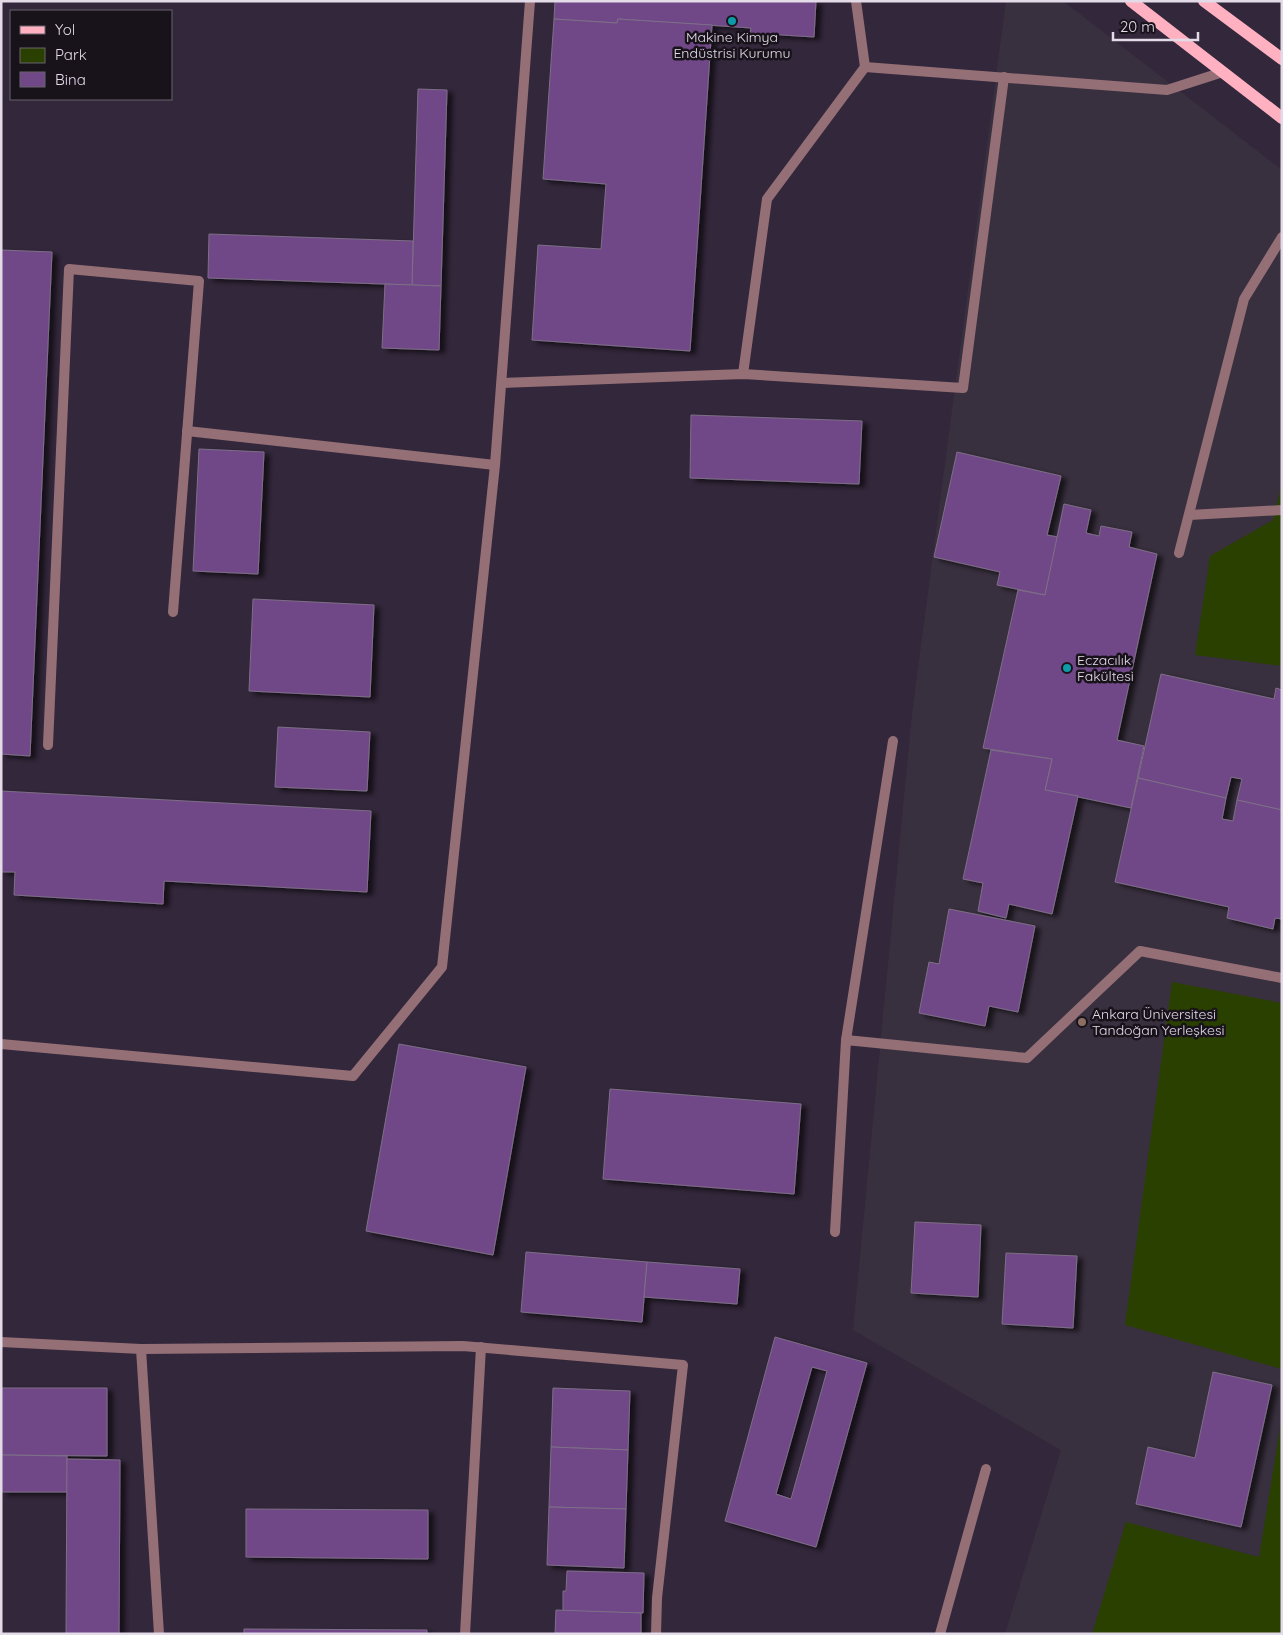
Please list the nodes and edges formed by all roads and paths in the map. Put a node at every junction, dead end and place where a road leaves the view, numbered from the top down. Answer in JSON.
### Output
{"nodes":[{"id":1,"x":530,"y":1,"type":"edge"},
{"id":2,"x":856,"y":1,"type":"edge"},
{"id":3,"x":1131,"y":1,"type":"edge"},
{"id":4,"x":1204,"y":1,"type":"edge"},
{"id":5,"x":1282,"y":59,"type":"edge"},
{"id":6,"x":865,"y":67,"type":"junction"},
{"id":7,"x":1224,"y":72,"type":"junction"},
{"id":8,"x":1004,"y":77,"type":"junction"},
{"id":9,"x":1282,"y":118,"type":"edge"},
{"id":10,"x":1282,"y":237,"type":"edge"},
{"id":11,"x":743,"y":374,"type":"junction"},
{"id":12,"x":502,"y":382,"type":"junction"},
{"id":13,"x":188,"y":431,"type":"junction"},
{"id":14,"x":495,"y":465,"type":"junction"},
{"id":15,"x":1282,"y":510,"type":"edge"},
{"id":16,"x":1189,"y":515,"type":"junction"},
{"id":17,"x":1179,"y":553,"type":"dead end"},
{"id":18,"x":173,"y":612,"type":"dead end"},
{"id":19,"x":893,"y":741,"type":"dead end"},
{"id":20,"x":48,"y":745,"type":"dead end"},
{"id":21,"x":1282,"y":978,"type":"edge"},
{"id":22,"x":846,"y":1040,"type":"junction"},
{"id":23,"x":1,"y":1044,"type":"edge"},
{"id":24,"x":835,"y":1232,"type":"dead end"},
{"id":25,"x":1,"y":1342,"type":"edge"},
{"id":26,"x":481,"y":1347,"type":"junction"},
{"id":27,"x":142,"y":1349,"type":"junction"},
{"id":28,"x":986,"y":1469,"type":"dead end"},
{"id":29,"x":159,"y":1634,"type":"edge"},
{"id":30,"x":465,"y":1634,"type":"edge"},
{"id":31,"x":656,"y":1634,"type":"edge"},
{"id":32,"x":940,"y":1634,"type":"edge"}],
"edges":[{"from":1,"to":12,"type":"lane"},
{"from":2,"to":6,"type":"lane"},
{"from":3,"to":7,"type":"main road"},
{"from":4,"to":5,"type":"main road"},
{"from":6,"to":8,"type":"lane"},
{"from":6,"to":11,"type":"lane"},
{"from":7,"to":8,"type":"lane"},
{"from":7,"to":9,"type":"main road"},
{"from":8,"to":11,"type":"lane"},
{"from":10,"to":16,"type":"lane"},
{"from":11,"to":12,"type":"lane"},
{"from":12,"to":14,"type":"lane"},
{"from":13,"to":14,"type":"lane"},
{"from":13,"to":18,"type":"lane"},
{"from":13,"to":20,"type":"lane"},
{"from":14,"to":23,"type":"lane"},
{"from":15,"to":16,"type":"lane"},
{"from":16,"to":17,"type":"lane"},
{"from":19,"to":22,"type":"lane"},
{"from":21,"to":22,"type":"lane"},
{"from":22,"to":24,"type":"lane"},
{"from":25,"to":27,"type":"lane"},
{"from":26,"to":27,"type":"lane"},
{"from":26,"to":30,"type":"lane"},
{"from":26,"to":31,"type":"lane"},
{"from":27,"to":29,"type":"lane"},
{"from":28,"to":32,"type":"lane"}]}
